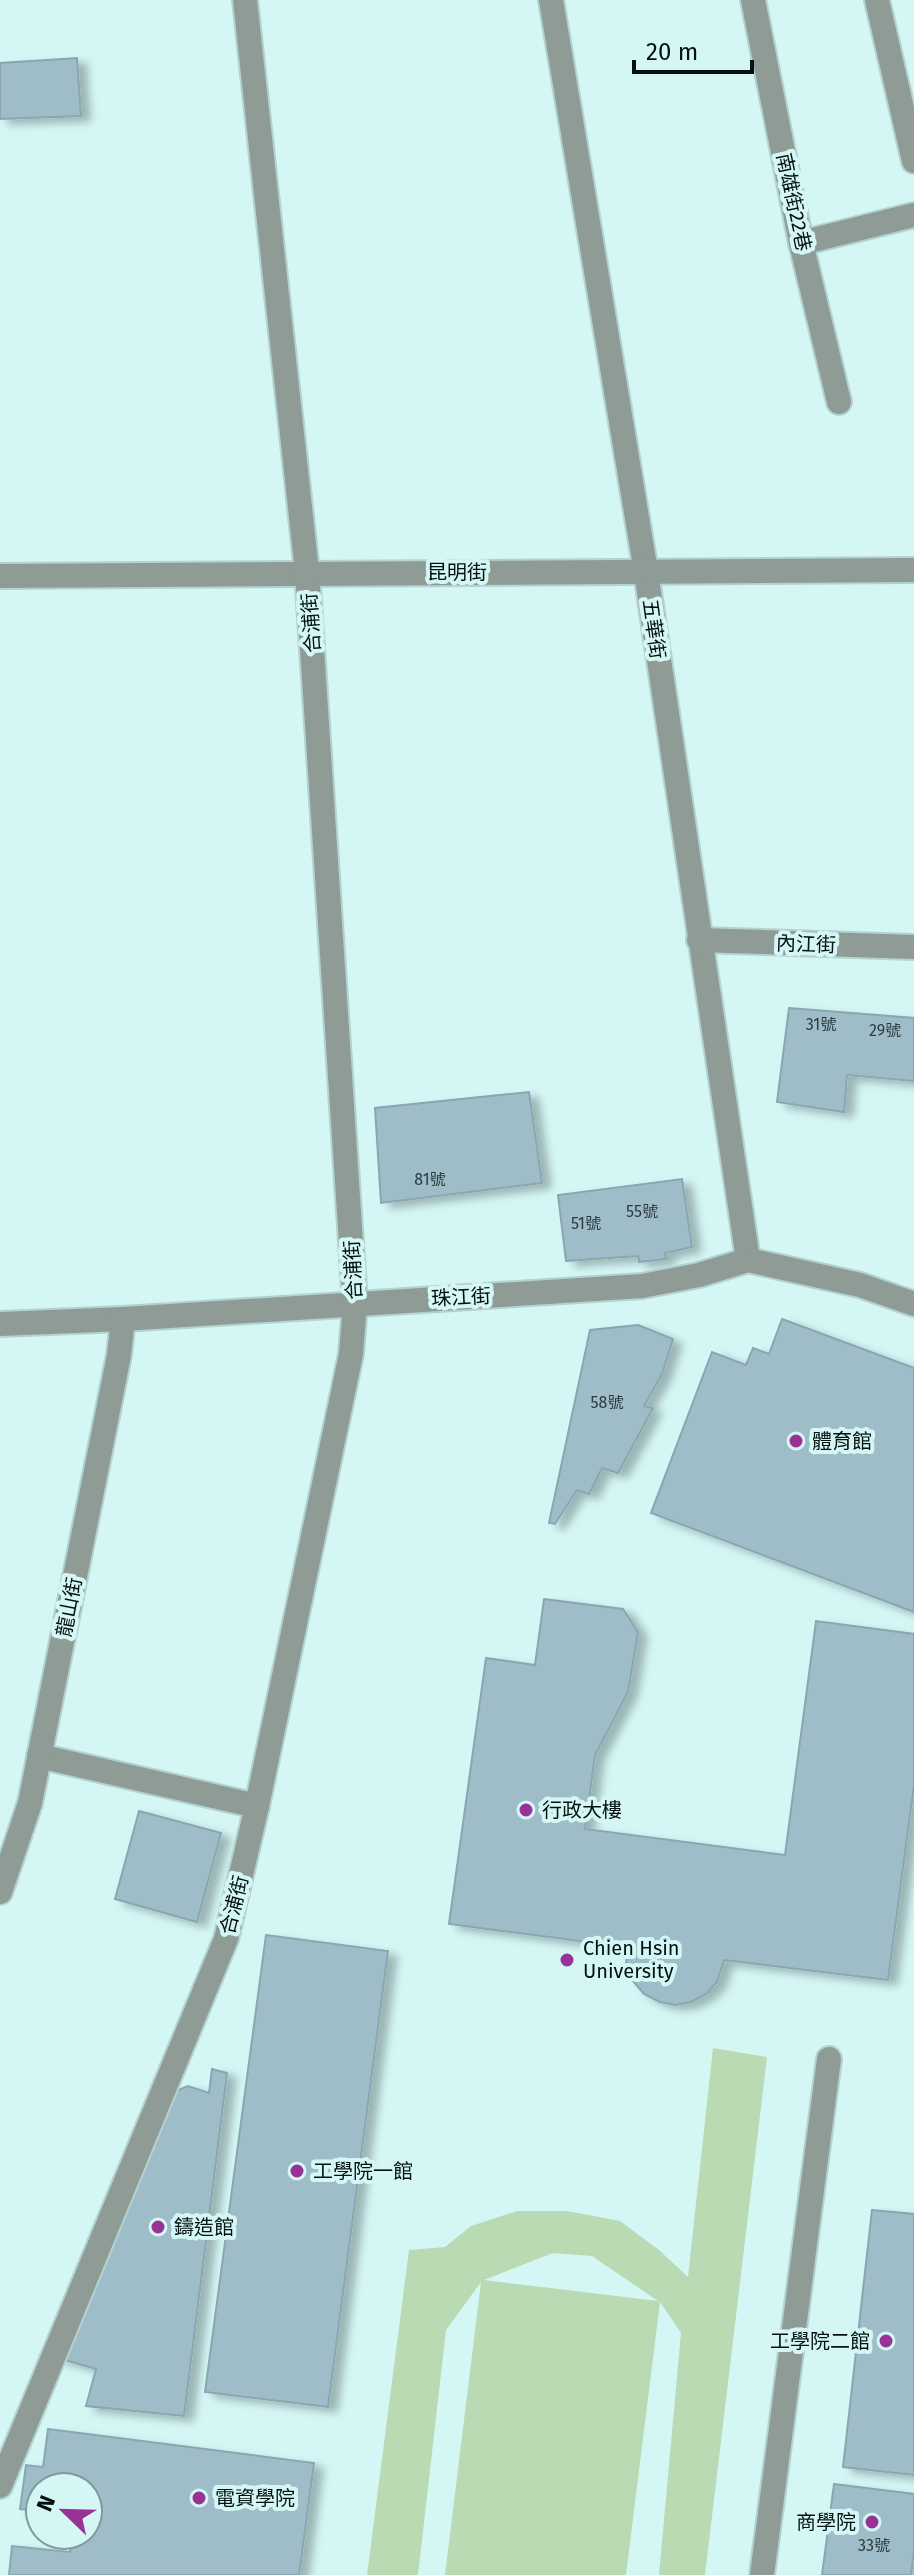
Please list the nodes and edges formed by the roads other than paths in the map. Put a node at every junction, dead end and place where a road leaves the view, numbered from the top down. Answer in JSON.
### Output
{"nodes":[{"id":1,"x":245,"y":0,"type":"edge"},
{"id":2,"x":551,"y":0,"type":"edge"},
{"id":3,"x":753,"y":0,"type":"edge"},
{"id":4,"x":877,"y":0,"type":"edge"},
{"id":5,"x":914,"y":161,"type":"edge"},
{"id":6,"x":914,"y":215,"type":"edge"},
{"id":7,"x":801,"y":243,"type":"junction"},
{"id":8,"x":839,"y":402,"type":"dead end"},
{"id":9,"x":914,"y":570,"type":"edge"},
{"id":10,"x":307,"y":572,"type":"junction"},
{"id":11,"x":646,"y":572,"type":"junction"},
{"id":12,"x":0,"y":576,"type":"edge"},
{"id":13,"x":699,"y":940,"type":"junction"},
{"id":14,"x":914,"y":947,"type":"edge"},
{"id":15,"x":748,"y":1260,"type":"junction"},
{"id":16,"x":355,"y":1304,"type":"junction"},
{"id":17,"x":914,"y":1304,"type":"edge"},
{"id":18,"x":123,"y":1319,"type":"junction"},
{"id":19,"x":0,"y":1324,"type":"edge"},
{"id":20,"x":39,"y":1756,"type":"junction"},
{"id":21,"x":257,"y":1806,"type":"junction"},
{"id":22,"x":0,"y":1892,"type":"edge"},
{"id":23,"x":829,"y":2059,"type":"dead end"},
{"id":24,"x":0,"y":2486,"type":"edge"},
{"id":25,"x":762,"y":2575,"type":"edge"}],
"edges":[{"from":1,"to":10,"type":"lane","name":"合浦街"},
{"from":2,"to":11,"type":"lane","name":"五華街"},
{"from":3,"to":7,"type":"lane","name":"南雄街22巷"},
{"from":4,"to":5,"type":"lane"},
{"from":6,"to":7,"type":"lane"},
{"from":7,"to":8,"type":"lane","name":"南雄街22巷"},
{"from":9,"to":11,"type":"lane","name":"昆明街"},
{"from":10,"to":11,"type":"lane","name":"昆明街"},
{"from":10,"to":12,"type":"lane","name":"昆明街"},
{"from":10,"to":16,"type":"lane","name":"合浦街"},
{"from":11,"to":13,"type":"lane","name":"五華街"},
{"from":13,"to":14,"type":"lane","name":"內江街"},
{"from":13,"to":15,"type":"lane","name":"五華街"},
{"from":15,"to":16,"type":"lane","name":"珠江街"},
{"from":15,"to":17,"type":"lane","name":"珠江街"},
{"from":16,"to":18,"type":"lane","name":"珠江街"},
{"from":16,"to":21,"type":"lane","name":"合浦街"},
{"from":18,"to":19,"type":"lane","name":"珠江街"},
{"from":18,"to":20,"type":"lane","name":"龍山街"},
{"from":20,"to":21,"type":"lane"},
{"from":20,"to":22,"type":"lane","name":"龍山街"},
{"from":21,"to":24,"type":"lane","name":"合浦街"},
{"from":23,"to":25,"type":"lane"}]}
